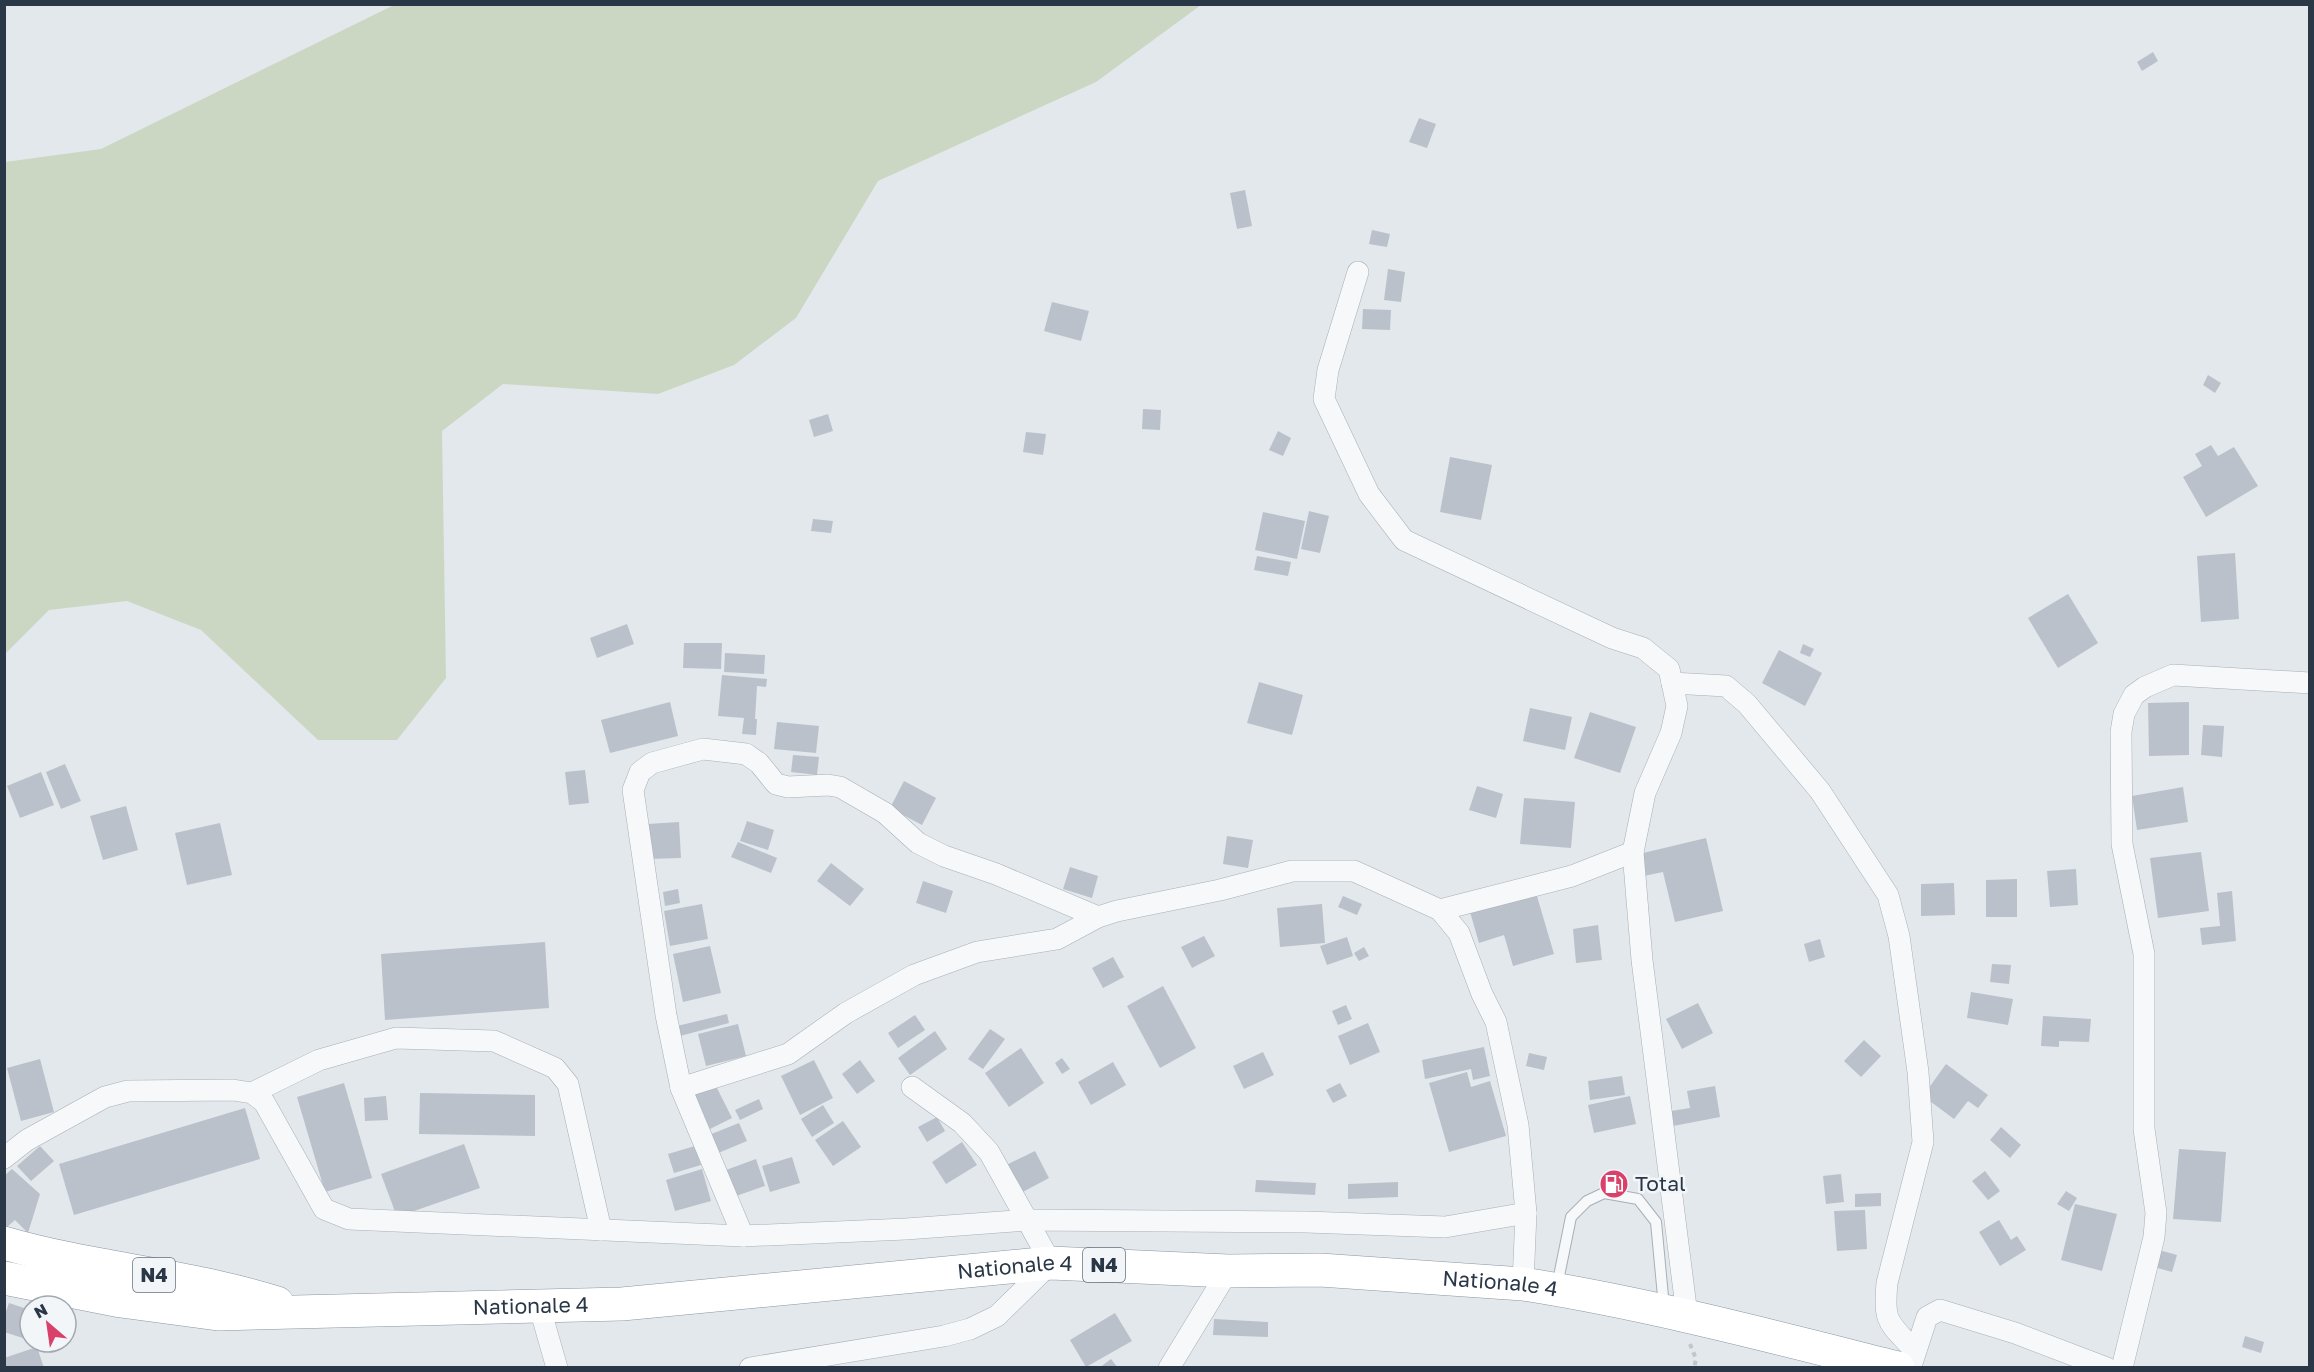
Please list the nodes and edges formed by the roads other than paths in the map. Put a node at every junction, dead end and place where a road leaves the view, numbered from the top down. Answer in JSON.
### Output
{"nodes":[{"id":1,"x":1358,"y":272,"type":"dead end"},
{"id":2,"x":1672,"y":683,"type":"junction"},
{"id":3,"x":2310,"y":683,"type":"edge"},
{"id":4,"x":1633,"y":852,"type":"junction"},
{"id":5,"x":1440,"y":910,"type":"junction"},
{"id":6,"x":1098,"y":917,"type":"junction"},
{"id":7,"x":912,"y":1087,"type":"dead end"},
{"id":8,"x":681,"y":1088,"type":"junction"},
{"id":9,"x":252,"y":1093,"type":"junction"},
{"id":10,"x":4,"y":1158,"type":"edge"},
{"id":11,"x":1526,"y":1213,"type":"junction"},
{"id":12,"x":1027,"y":1220,"type":"junction"},
{"id":13,"x":601,"y":1230,"type":"junction"},
{"id":14,"x":743,"y":1236,"type":"junction"},
{"id":15,"x":4,"y":1243,"type":"edge"},
{"id":16,"x":1051,"y":1263,"type":"junction"},
{"id":17,"x":1228,"y":1271,"type":"junction"},
{"id":18,"x":4,"y":1278,"type":"edge"},
{"id":19,"x":1523,"y":1284,"type":"junction"},
{"id":20,"x":1557,"y":1289,"type":"junction"},
{"id":21,"x":539,"y":1305,"type":"junction"},
{"id":22,"x":302,"y":1311,"type":"junction"},
{"id":23,"x":1676,"y":1313,"type":"junction"},
{"id":24,"x":1908,"y":1362,"type":"edge"},
{"id":25,"x":557,"y":1368,"type":"edge"},
{"id":26,"x":750,"y":1368,"type":"edge"},
{"id":27,"x":1169,"y":1368,"type":"edge"},
{"id":28,"x":2107,"y":1368,"type":"edge"},
{"id":29,"x":2122,"y":1368,"type":"edge"}],
"edges":[{"from":1,"to":2,"type":"street"},
{"from":2,"to":4,"type":"street"},
{"from":2,"to":24,"type":"street"},
{"from":3,"to":29,"type":"street"},
{"from":4,"to":5,"type":"street"},
{"from":4,"to":23,"type":"street"},
{"from":5,"to":6,"type":"street"},
{"from":5,"to":11,"type":"street"},
{"from":6,"to":8,"type":"street"},
{"from":6,"to":8,"type":"street"},
{"from":7,"to":12,"type":"street"},
{"from":8,"to":14,"type":"street"},
{"from":9,"to":10,"type":"street"},
{"from":9,"to":13,"type":"street"},
{"from":9,"to":13,"type":"street"},
{"from":11,"to":12,"type":"street"},
{"from":11,"to":19,"type":"street"},
{"from":12,"to":14,"type":"street"},
{"from":12,"to":16,"type":"street"},
{"from":13,"to":14,"type":"street"},
{"from":15,"to":22,"type":"highway","name":"Nationale 4","number":"N4"},
{"from":16,"to":17,"type":"highway","name":"Nationale 4","number":"N4"},
{"from":16,"to":21,"type":"highway","name":"Nationale 4","number":"N4"},
{"from":16,"to":26,"type":"street"},
{"from":17,"to":19,"type":"highway","name":"Nationale 4","number":"N4"},
{"from":17,"to":27,"type":"street"},
{"from":18,"to":22,"type":"highway","name":"Nationale 4","number":"N4"},
{"from":19,"to":20,"type":"highway","name":"Nationale 4","number":"N4"},
{"from":20,"to":23,"type":"highway","name":"Nationale 4","number":"N4"},
{"from":20,"to":23,"type":"lane"},
{"from":21,"to":22,"type":"highway","name":"Nationale 4","number":"N4"},
{"from":21,"to":25,"type":"street"},
{"from":23,"to":24,"type":"highway","name":"Nationale 4","number":"N4"},
{"from":24,"to":28,"type":"street"}]}
